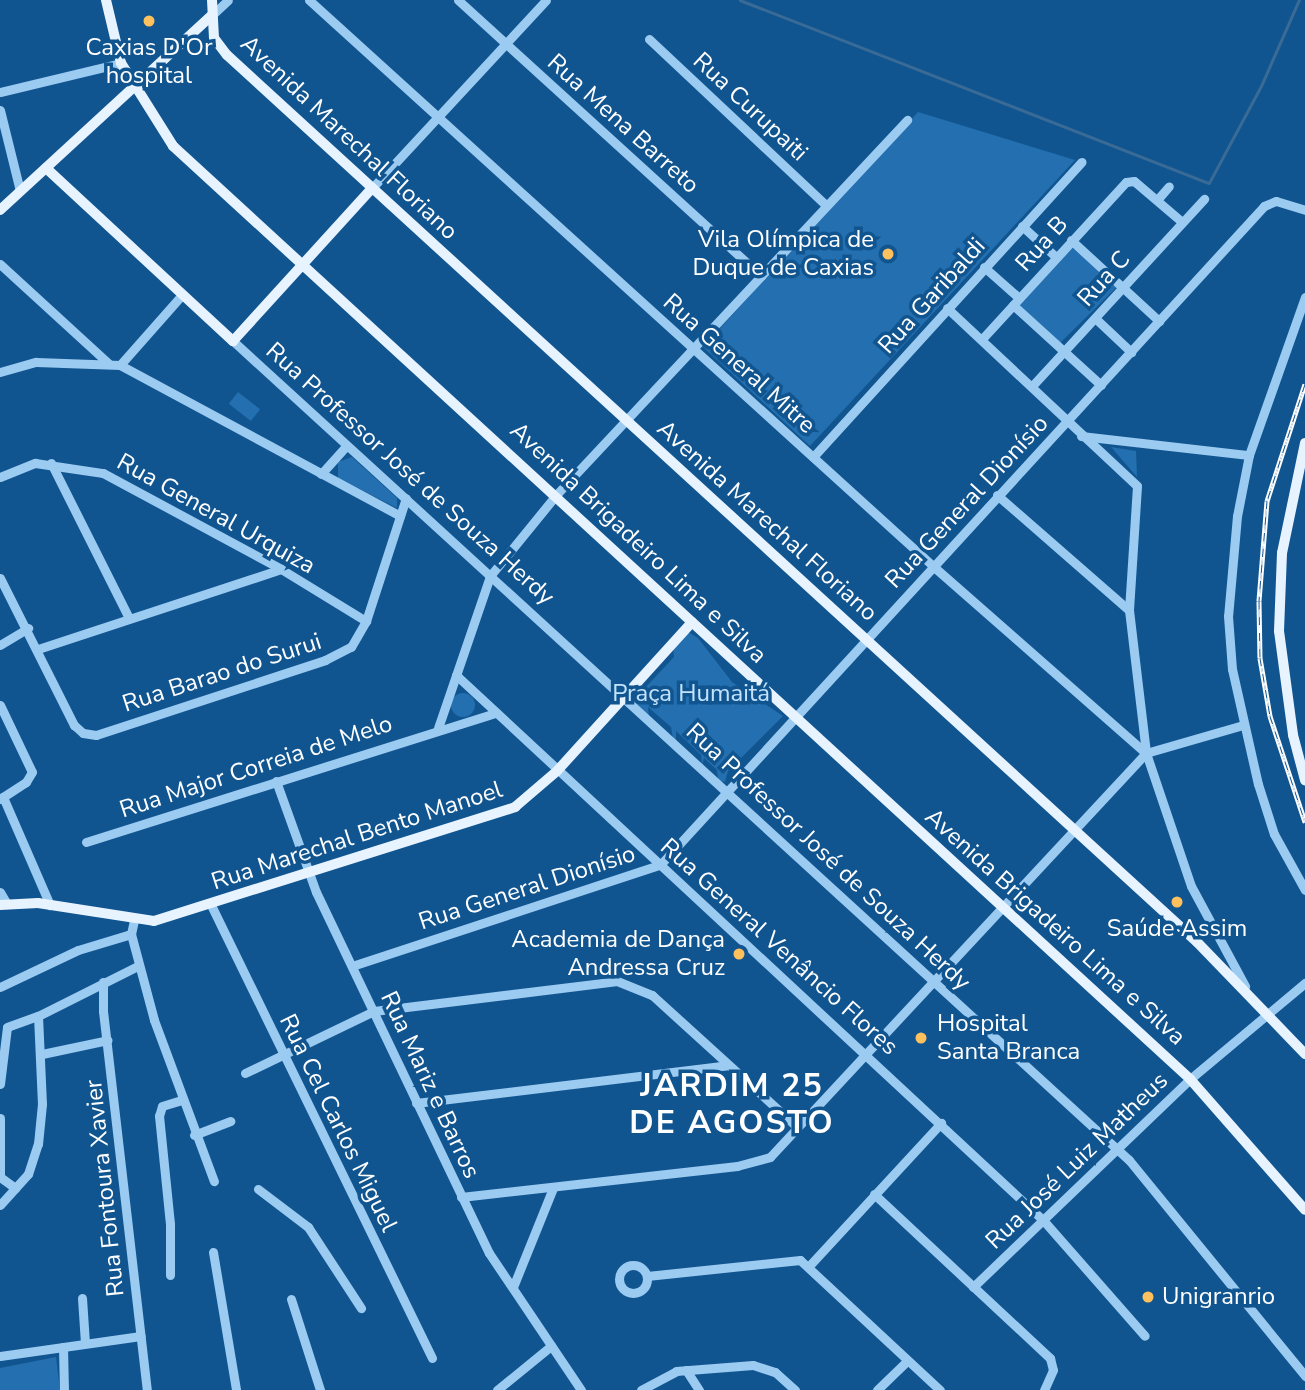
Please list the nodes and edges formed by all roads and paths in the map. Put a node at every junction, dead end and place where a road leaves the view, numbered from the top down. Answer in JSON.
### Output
{"nodes":[{"id":1,"x":106,"y":0,"type":"edge"},
{"id":2,"x":212,"y":0,"type":"edge"},
{"id":3,"x":228,"y":0,"type":"edge"},
{"id":4,"x":309,"y":0,"type":"edge"},
{"id":5,"x":458,"y":0,"type":"edge"},
{"id":6,"x":546,"y":0,"type":"edge"},
{"id":7,"x":211,"y":16,"type":"junction"},
{"id":8,"x":649,"y":39,"type":"dead end"},
{"id":9,"x":505,"y":43,"type":"junction"},
{"id":10,"x":121,"y":63,"type":"junction"},
{"id":11,"x":133,"y":88,"type":"junction"},
{"id":12,"x":0,"y":92,"type":"edge"},
{"id":13,"x":0,"y":110,"type":"edge"},
{"id":14,"x":438,"y":117,"type":"junction"},
{"id":15,"x":907,"y":120,"type":"dead end"},
{"id":16,"x":1081,"y":162,"type":"dead end"},
{"id":17,"x":46,"y":168,"type":"junction"},
{"id":18,"x":1169,"y":186,"type":"dead end"},
{"id":19,"x":372,"y":188,"type":"junction"},
{"id":20,"x":20,"y":191,"type":"junction"},
{"id":21,"x":1204,"y":199,"type":"dead end"},
{"id":22,"x":1157,"y":200,"type":"junction"},
{"id":23,"x":825,"y":204,"type":"junction"},
{"id":24,"x":0,"y":210,"type":"edge"},
{"id":25,"x":1305,"y":210,"type":"edge"},
{"id":26,"x":1182,"y":222,"type":"junction"},
{"id":27,"x":1022,"y":226,"type":"junction"},
{"id":28,"x":1071,"y":240,"type":"junction"},
{"id":29,"x":1056,"y":257,"type":"junction"},
{"id":30,"x":302,"y":263,"type":"junction"},
{"id":31,"x":0,"y":264,"type":"edge"},
{"id":32,"x":985,"y":267,"type":"junction"},
{"id":33,"x":761,"y":276,"type":"junction"},
{"id":34,"x":1124,"y":286,"type":"junction"},
{"id":35,"x":182,"y":295,"type":"junction"},
{"id":36,"x":1305,"y":297,"type":"edge"},
{"id":37,"x":1016,"y":301,"type":"junction"},
{"id":38,"x":947,"y":308,"type":"junction"},
{"id":39,"x":1095,"y":318,"type":"junction"},
{"id":40,"x":1159,"y":321,"type":"junction"},
{"id":41,"x":982,"y":339,"type":"junction"},
{"id":42,"x":233,"y":341,"type":"junction"},
{"id":43,"x":695,"y":350,"type":"junction"},
{"id":44,"x":1064,"y":352,"type":"junction"},
{"id":45,"x":1131,"y":352,"type":"junction"},
{"id":46,"x":109,"y":365,"type":"junction"},
{"id":47,"x":120,"y":365,"type":"junction"},
{"id":48,"x":0,"y":372,"type":"edge"},
{"id":49,"x":1032,"y":385,"type":"junction"},
{"id":50,"x":1101,"y":385,"type":"junction"},
{"id":51,"x":628,"y":422,"type":"junction"},
{"id":52,"x":1066,"y":423,"type":"junction"},
{"id":53,"x":1080,"y":436,"type":"junction"},
{"id":54,"x":1305,"y":443,"type":"edge"},
{"id":55,"x":346,"y":446,"type":"junction"},
{"id":56,"x":1249,"y":455,"type":"junction"},
{"id":57,"x":813,"y":457,"type":"junction"},
{"id":58,"x":51,"y":463,"type":"junction"},
{"id":59,"x":321,"y":474,"type":"junction"},
{"id":60,"x":0,"y":477,"type":"edge"},
{"id":61,"x":556,"y":495,"type":"junction"},
{"id":62,"x":997,"y":495,"type":"junction"},
{"id":63,"x":406,"y":498,"type":"junction"},
{"id":64,"x":400,"y":516,"type":"junction"},
{"id":65,"x":934,"y":567,"type":"junction"},
{"id":66,"x":281,"y":569,"type":"junction"},
{"id":67,"x":490,"y":576,"type":"junction"},
{"id":68,"x":0,"y":578,"type":"edge"},
{"id":69,"x":1129,"y":610,"type":"junction"},
{"id":70,"x":129,"y":618,"type":"junction"},
{"id":71,"x":366,"y":621,"type":"junction"},
{"id":72,"x":692,"y":622,"type":"junction"},
{"id":73,"x":28,"y":628,"type":"junction"},
{"id":74,"x":866,"y":640,"type":"junction"},
{"id":75,"x":0,"y":645,"type":"edge"},
{"id":76,"x":38,"y":649,"type":"junction"},
{"id":77,"x":456,"y":675,"type":"junction"},
{"id":78,"x":624,"y":698,"type":"junction"},
{"id":79,"x":0,"y":705,"type":"edge"},
{"id":80,"x":496,"y":713,"type":"junction"},
{"id":81,"x":796,"y":717,"type":"junction"},
{"id":82,"x":1243,"y":725,"type":"junction"},
{"id":83,"x":438,"y":728,"type":"junction"},
{"id":84,"x":1146,"y":753,"type":"junction"},
{"id":85,"x":557,"y":771,"type":"junction"},
{"id":86,"x":1305,"y":780,"type":"edge"},
{"id":87,"x":275,"y":781,"type":"junction"},
{"id":88,"x":727,"y":794,"type":"junction"},
{"id":89,"x":2,"y":798,"type":"edge"},
{"id":90,"x":1073,"y":829,"type":"junction"},
{"id":91,"x":86,"y":842,"type":"dead end"},
{"id":92,"x":660,"y":865,"type":"junction"},
{"id":93,"x":308,"y":873,"type":"junction"},
{"id":94,"x":1305,"y":890,"type":"edge"},
{"id":95,"x":0,"y":892,"type":"edge"},
{"id":96,"x":3,"y":905,"type":"edge"},
{"id":97,"x":50,"y":905,"type":"junction"},
{"id":98,"x":211,"y":905,"type":"junction"},
{"id":99,"x":1002,"y":906,"type":"junction"},
{"id":100,"x":134,"y":920,"type":"junction"},
{"id":101,"x":131,"y":934,"type":"junction"},
{"id":102,"x":352,"y":966,"type":"junction"},
{"id":103,"x":138,"y":967,"type":"junction"},
{"id":104,"x":932,"y":981,"type":"junction"},
{"id":105,"x":103,"y":982,"type":"junction"},
{"id":106,"x":1305,"y":983,"type":"edge"},
{"id":107,"x":1245,"y":986,"type":"junction"},
{"id":108,"x":0,"y":987,"type":"edge"},
{"id":109,"x":374,"y":1011,"type":"junction"},
{"id":110,"x":1269,"y":1012,"type":"junction"},
{"id":111,"x":38,"y":1016,"type":"junction"},
{"id":112,"x":4,"y":1025,"type":"edge"},
{"id":113,"x":108,"y":1040,"type":"junction"},
{"id":114,"x":867,"y":1053,"type":"junction"},
{"id":115,"x":42,"y":1054,"type":"junction"},
{"id":116,"x":1305,"y":1054,"type":"edge"},
{"id":117,"x":283,"y":1055,"type":"junction"},
{"id":118,"x":728,"y":1065,"type":"junction"},
{"id":119,"x":245,"y":1073,"type":"dead end"},
{"id":120,"x":1190,"y":1079,"type":"junction"},
{"id":121,"x":0,"y":1084,"type":"edge"},
{"id":122,"x":182,"y":1100,"type":"junction"},
{"id":123,"x":416,"y":1103,"type":"junction"},
{"id":124,"x":0,"y":1118,"type":"edge"},
{"id":125,"x":230,"y":1121,"type":"dead end"},
{"id":126,"x":941,"y":1123,"type":"junction"},
{"id":127,"x":798,"y":1128,"type":"junction"},
{"id":128,"x":194,"y":1135,"type":"junction"},
{"id":129,"x":1116,"y":1148,"type":"junction"},
{"id":130,"x":0,"y":1177,"type":"edge"},
{"id":131,"x":214,"y":1181,"type":"dead end"},
{"id":132,"x":15,"y":1188,"type":"junction"},
{"id":133,"x":553,"y":1188,"type":"junction"},
{"id":134,"x":258,"y":1189,"type":"dead end"},
{"id":135,"x":874,"y":1194,"type":"junction"},
{"id":136,"x":461,"y":1197,"type":"junction"},
{"id":137,"x":0,"y":1205,"type":"edge"},
{"id":138,"x":1305,"y":1210,"type":"edge"},
{"id":139,"x":1044,"y":1220,"type":"junction"},
{"id":140,"x":213,"y":1252,"type":"dead end"},
{"id":141,"x":809,"y":1266,"type":"junction"},
{"id":142,"x":170,"y":1275,"type":"dead end"},
{"id":143,"x":647,"y":1276,"type":"dead end"},
{"id":144,"x":513,"y":1287,"type":"junction"},
{"id":145,"x":973,"y":1287,"type":"junction"},
{"id":146,"x":82,"y":1298,"type":"dead end"},
{"id":147,"x":291,"y":1299,"type":"dead end"},
{"id":148,"x":360,"y":1308,"type":"dead end"},
{"id":149,"x":141,"y":1336,"type":"junction"},
{"id":150,"x":1145,"y":1336,"type":"dead end"},
{"id":151,"x":85,"y":1343,"type":"junction"},
{"id":152,"x":551,"y":1346,"type":"junction"},
{"id":153,"x":62,"y":1347,"type":"junction"},
{"id":154,"x":0,"y":1356,"type":"edge"},
{"id":155,"x":432,"y":1358,"type":"dead end"},
{"id":156,"x":907,"y":1361,"type":"junction"},
{"id":157,"x":686,"y":1370,"type":"junction"},
{"id":158,"x":1304,"y":1371,"type":"edge"},
{"id":159,"x":64,"y":1390,"type":"edge"},
{"id":160,"x":148,"y":1390,"type":"edge"},
{"id":161,"x":236,"y":1390,"type":"edge"},
{"id":162,"x":320,"y":1390,"type":"edge"},
{"id":163,"x":497,"y":1390,"type":"edge"},
{"id":164,"x":581,"y":1390,"type":"edge"},
{"id":165,"x":641,"y":1390,"type":"edge"},
{"id":166,"x":699,"y":1390,"type":"edge"},
{"id":167,"x":795,"y":1390,"type":"edge"},
{"id":168,"x":877,"y":1390,"type":"edge"},
{"id":169,"x":940,"y":1390,"type":"edge"},
{"id":170,"x":1044,"y":1390,"type":"edge"}],
"edges":[{"from":1,"to":10,"type":"main road","name":"Avenida Brigadeiro Lima e Silva"},
{"from":2,"to":7,"type":"main road"},
{"from":3,"to":7,"type":"street"},
{"from":4,"to":14,"type":"street","name":"Rua General Mitre"},
{"from":5,"to":9,"type":"street","name":"Rua Mena Barreto"},
{"from":6,"to":9,"type":"street"},
{"from":7,"to":11,"type":"main road"},
{"from":7,"to":19,"type":"main road","name":"Avenida Marechal Floriano"},
{"from":8,"to":23,"type":"street","name":"Rua Curupaiti"},
{"from":9,"to":14,"type":"street"},
{"from":9,"to":33,"type":"street","name":"Rua Mena Barreto"},
{"from":10,"to":11,"type":"main road","name":"Avenida Brigadeiro Lima e Silva"},
{"from":10,"to":12,"type":"street"},
{"from":11,"to":17,"type":"main road"},
{"from":11,"to":30,"type":"main road","name":"Avenida Brigadeiro Lima e Silva"},
{"from":13,"to":20,"type":"street"},
{"from":14,"to":19,"type":"street"},
{"from":14,"to":43,"type":"street","name":"Rua General Mitre"},
{"from":15,"to":23,"type":"street"},
{"from":16,"to":27,"type":"street","name":"Rua Garibaldi"},
{"from":17,"to":20,"type":"main road"},
{"from":17,"to":35,"type":"main road","name":"Rua Professor José de Souza Herdy"},
{"from":18,"to":22,"type":"street"},
{"from":19,"to":30,"type":"main road"},
{"from":19,"to":51,"type":"main road","name":"Avenida Marechal Floriano"},
{"from":20,"to":24,"type":"main road"},
{"from":21,"to":26,"type":"street","name":"Rua C"},
{"from":22,"to":26,"type":"street"},
{"from":22,"to":28,"type":"street","name":"Rua B"},
{"from":23,"to":33,"type":"street"},
{"from":25,"to":40,"type":"street","name":"Rua General Dionísio"},
{"from":26,"to":34,"type":"street","name":"Rua C"},
{"from":27,"to":29,"type":"street"},
{"from":27,"to":32,"type":"street","name":"Rua Garibaldi"},
{"from":28,"to":29,"type":"street","name":"Rua B"},
{"from":28,"to":34,"type":"street"},
{"from":29,"to":37,"type":"street","name":"Rua B"},
{"from":30,"to":42,"type":"main road"},
{"from":30,"to":61,"type":"main road","name":"Avenida Brigadeiro Lima e Silva"},
{"from":31,"to":46,"type":"street"},
{"from":32,"to":37,"type":"street"},
{"from":32,"to":38,"type":"street","name":"Rua Garibaldi"},
{"from":33,"to":43,"type":"street"},
{"from":34,"to":39,"type":"street","name":"Rua C"},
{"from":34,"to":40,"type":"street"},
{"from":35,"to":42,"type":"main road","name":"Rua Professor José de Souza Herdy"},
{"from":35,"to":47,"type":"street"},
{"from":36,"to":56,"type":"street"},
{"from":37,"to":41,"type":"street","name":"Rua B"},
{"from":37,"to":44,"type":"street"},
{"from":38,"to":41,"type":"street"},
{"from":38,"to":57,"type":"street","name":"Rua Garibaldi"},
{"from":39,"to":44,"type":"street","name":"Rua C"},
{"from":39,"to":45,"type":"street"},
{"from":40,"to":45,"type":"street","name":"Rua General Dionísio"},
{"from":41,"to":49,"type":"street"},
{"from":42,"to":55,"type":"street","name":"Rua Professor José de Souza Herdy"},
{"from":43,"to":51,"type":"street"},
{"from":43,"to":57,"type":"street","name":"Rua General Mitre"},
{"from":44,"to":49,"type":"street","name":"Rua C"},
{"from":44,"to":50,"type":"street"},
{"from":45,"to":50,"type":"street","name":"Rua General Dionísio"},
{"from":46,"to":47,"type":"street"},
{"from":46,"to":48,"type":"street"},
{"from":47,"to":59,"type":"street"},
{"from":49,"to":52,"type":"street"},
{"from":50,"to":52,"type":"street","name":"Rua General Dionísio"},
{"from":51,"to":61,"type":"street"},
{"from":51,"to":74,"type":"main road","name":"Avenida Marechal Floriano"},
{"from":52,"to":53,"type":"street"},
{"from":52,"to":62,"type":"street","name":"Rua General Dionísio"},
{"from":53,"to":56,"type":"street"},
{"from":53,"to":69,"type":"street"},
{"from":54,"to":86,"type":"main road"},
{"from":55,"to":59,"type":"street"},
{"from":55,"to":63,"type":"street","name":"Rua Professor José de Souza Herdy"},
{"from":56,"to":82,"type":"street"},
{"from":57,"to":65,"type":"street","name":"Rua General Mitre"},
{"from":58,"to":60,"type":"street","name":"Rua General Urquiza"},
{"from":58,"to":66,"type":"street","name":"Rua General Urquiza"},
{"from":58,"to":70,"type":"street"},
{"from":59,"to":64,"type":"street"},
{"from":61,"to":67,"type":"street"},
{"from":61,"to":72,"type":"main road","name":"Avenida Brigadeiro Lima e Silva"},
{"from":62,"to":65,"type":"street","name":"Rua General Dionísio"},
{"from":62,"to":69,"type":"street"},
{"from":63,"to":64,"type":"street","name":"Rua Barao do Surui"},
{"from":63,"to":67,"type":"street","name":"Rua Professor José de Souza Herdy"},
{"from":64,"to":71,"type":"street","name":"Rua Barao do Surui"},
{"from":65,"to":74,"type":"street","name":"Rua General Dionísio"},
{"from":65,"to":84,"type":"street","name":"Rua General Mitre"},
{"from":66,"to":70,"type":"street"},
{"from":66,"to":71,"type":"street","name":"Rua General Urquiza"},
{"from":67,"to":77,"type":"street"},
{"from":67,"to":78,"type":"street","name":"Rua Professor José de Souza Herdy"},
{"from":68,"to":73,"type":"street"},
{"from":69,"to":84,"type":"street"},
{"from":70,"to":76,"type":"street"},
{"from":71,"to":76,"type":"street","name":"Rua Barao do Surui"},
{"from":72,"to":78,"type":"main road","name":"Rua Marechal Bento Manoel"},
{"from":72,"to":81,"type":"main road","name":"Avenida Brigadeiro Lima e Silva"},
{"from":73,"to":75,"type":"street"},
{"from":73,"to":76,"type":"street"},
{"from":74,"to":81,"type":"street","name":"Rua General Dionísio"},
{"from":74,"to":90,"type":"main road","name":"Avenida Marechal Floriano"},
{"from":77,"to":80,"type":"street","name":"Rua General Venâncio Flores"},
{"from":77,"to":83,"type":"street"},
{"from":78,"to":85,"type":"main road","name":"Rua Marechal Bento Manoel"},
{"from":78,"to":88,"type":"street","name":"Rua Professor José de Souza Herdy"},
{"from":79,"to":89,"type":"street"},
{"from":80,"to":83,"type":"street","name":"Rua Major Correia de Melo"},
{"from":80,"to":85,"type":"street","name":"Rua General Venâncio Flores"},
{"from":81,"to":88,"type":"street","name":"Rua General Dionísio"},
{"from":81,"to":99,"type":"main road","name":"Avenida Brigadeiro Lima e Silva"},
{"from":82,"to":84,"type":"street"},
{"from":82,"to":94,"type":"street"},
{"from":83,"to":87,"type":"street","name":"Rua Major Correia de Melo"},
{"from":84,"to":90,"type":"street"},
{"from":84,"to":107,"type":"street"},
{"from":85,"to":92,"type":"street","name":"Rua General Venâncio Flores"},
{"from":85,"to":93,"type":"main road","name":"Rua Marechal Bento Manoel"},
{"from":87,"to":91,"type":"street","name":"Rua Major Correia de Melo"},
{"from":87,"to":93,"type":"street","name":"Rua Mariz e Barros"},
{"from":88,"to":92,"type":"street","name":"Rua General Dionísio"},
{"from":88,"to":104,"type":"street","name":"Rua Professor José de Souza Herdy"},
{"from":89,"to":97,"type":"street"},
{"from":90,"to":99,"type":"street"},
{"from":90,"to":107,"type":"main road","name":"Avenida Marechal Floriano"},
{"from":92,"to":102,"type":"street","name":"Rua General Dionísio"},
{"from":92,"to":114,"type":"street","name":"Rua General Venâncio Flores"},
{"from":93,"to":98,"type":"main road","name":"Rua Marechal Bento Manoel"},
{"from":93,"to":102,"type":"street","name":"Rua Mariz e Barros"},
{"from":95,"to":96,"type":"street"},
{"from":96,"to":97,"type":"main road","name":"Rua Marechal Bento Manoel"},
{"from":97,"to":100,"type":"main road","name":"Rua Marechal Bento Manoel"},
{"from":98,"to":100,"type":"main road","name":"Rua Marechal Bento Manoel"},
{"from":98,"to":117,"type":"street","name":"Rua Cel Carlos Miguel"},
{"from":99,"to":104,"type":"street"},
{"from":99,"to":120,"type":"main road","name":"Avenida Brigadeiro Lima e Silva"},
{"from":100,"to":101,"type":"street"},
{"from":101,"to":103,"type":"street"},
{"from":101,"to":108,"type":"street"},
{"from":102,"to":109,"type":"street","name":"Rua Mariz e Barros"},
{"from":103,"to":105,"type":"street"},
{"from":103,"to":122,"type":"street"},
{"from":104,"to":114,"type":"street"},
{"from":104,"to":129,"type":"street","name":"Rua Professor José de Souza Herdy"},
{"from":105,"to":111,"type":"street"},
{"from":105,"to":113,"type":"street","name":"Rua Fontoura Xavier"},
{"from":106,"to":110,"type":"street","name":"Rua José Luiz Matheus"},
{"from":107,"to":110,"type":"main road","name":"Avenida Marechal Floriano"},
{"from":109,"to":117,"type":"street"},
{"from":109,"to":118,"type":"street"},
{"from":109,"to":123,"type":"street","name":"Rua Mariz e Barros"},
{"from":110,"to":116,"type":"main road","name":"Avenida Marechal Floriano"},
{"from":110,"to":120,"type":"street","name":"Rua José Luiz Matheus"},
{"from":111,"to":112,"type":"street"},
{"from":111,"to":115,"type":"street"},
{"from":112,"to":121,"type":"street"},
{"from":113,"to":115,"type":"street"},
{"from":113,"to":149,"type":"street","name":"Rua Fontoura Xavier"},
{"from":114,"to":126,"type":"street","name":"Rua General Venâncio Flores"},
{"from":114,"to":127,"type":"street"},
{"from":115,"to":132,"type":"street"},
{"from":117,"to":119,"type":"street"},
{"from":117,"to":155,"type":"street","name":"Rua Cel Carlos Miguel"},
{"from":118,"to":123,"type":"street"},
{"from":118,"to":127,"type":"street"},
{"from":120,"to":129,"type":"street","name":"Rua José Luiz Matheus"},
{"from":120,"to":138,"type":"main road","name":"Avenida Brigadeiro Lima e Silva"},
{"from":122,"to":128,"type":"street"},
{"from":122,"to":142,"type":"street"},
{"from":123,"to":136,"type":"street","name":"Rua Mariz e Barros"},
{"from":124,"to":130,"type":"street"},
{"from":125,"to":128,"type":"street"},
{"from":126,"to":135,"type":"street"},
{"from":126,"to":139,"type":"street","name":"Rua General Venâncio Flores"},
{"from":127,"to":133,"type":"street"},
{"from":128,"to":131,"type":"street"},
{"from":129,"to":139,"type":"street","name":"Rua José Luiz Matheus"},
{"from":129,"to":158,"type":"street","name":"Rua Professor José de Souza Herdy"},
{"from":130,"to":132,"type":"street"},
{"from":132,"to":137,"type":"street"},
{"from":133,"to":136,"type":"street"},
{"from":133,"to":144,"type":"street"},
{"from":134,"to":148,"type":"street"},
{"from":135,"to":141,"type":"street"},
{"from":135,"to":145,"type":"street"},
{"from":136,"to":144,"type":"street","name":"Rua Mariz e Barros"},
{"from":139,"to":145,"type":"street","name":"Rua José Luiz Matheus"},
{"from":139,"to":150,"type":"street","name":"Rua General Venâncio Flores"},
{"from":140,"to":161,"type":"street"},
{"from":141,"to":143,"type":"street"},
{"from":141,"to":156,"type":"street"},
{"from":144,"to":152,"type":"street","name":"Rua Mariz e Barros"},
{"from":145,"to":170,"type":"street"},
{"from":146,"to":151,"type":"street"},
{"from":147,"to":162,"type":"street"},
{"from":149,"to":151,"type":"street"},
{"from":149,"to":160,"type":"street","name":"Rua Fontoura Xavier"},
{"from":151,"to":153,"type":"street"},
{"from":152,"to":163,"type":"street"},
{"from":152,"to":164,"type":"street","name":"Rua Mariz e Barros"},
{"from":153,"to":154,"type":"street"},
{"from":153,"to":159,"type":"street"},
{"from":156,"to":168,"type":"street"},
{"from":156,"to":169,"type":"street"},
{"from":157,"to":165,"type":"street"},
{"from":157,"to":166,"type":"street"},
{"from":157,"to":167,"type":"street"}]}
